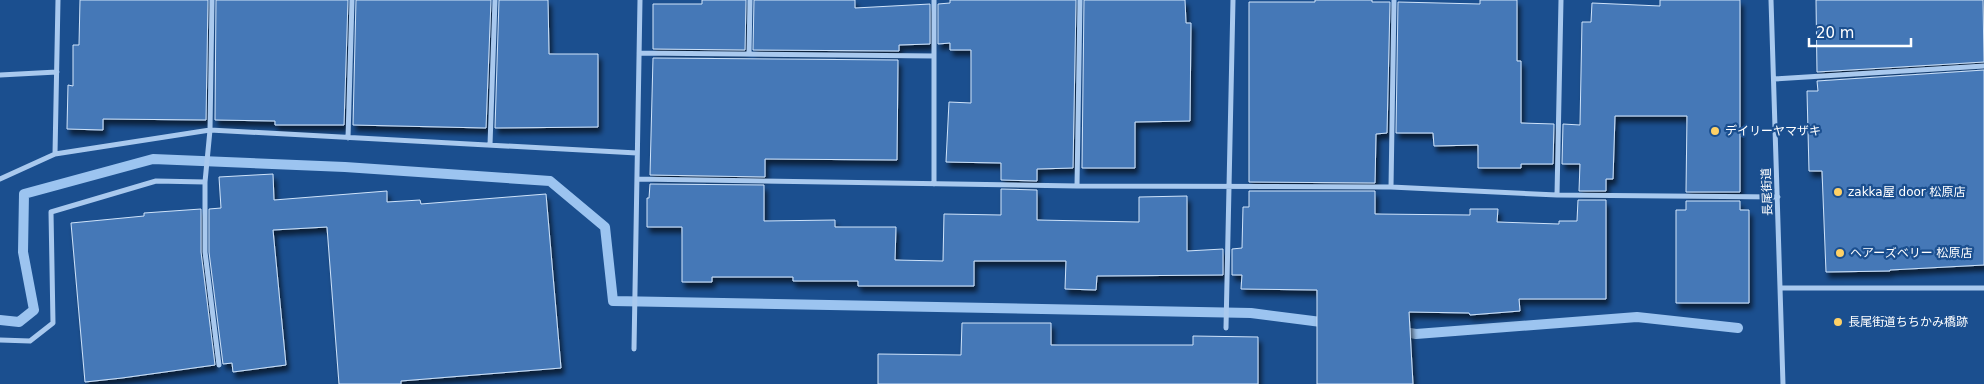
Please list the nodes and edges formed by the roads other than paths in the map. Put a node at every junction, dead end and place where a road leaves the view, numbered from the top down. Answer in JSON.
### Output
{"nodes":[{"id":1,"x":58,"y":0,"type":"edge"},
{"id":2,"x":212,"y":0,"type":"edge"},
{"id":3,"x":352,"y":0,"type":"edge"},
{"id":4,"x":496,"y":0,"type":"edge"},
{"id":5,"x":640,"y":0,"type":"edge"},
{"id":6,"x":750,"y":0,"type":"edge"},
{"id":7,"x":934,"y":0,"type":"edge"},
{"id":8,"x":1080,"y":0,"type":"edge"},
{"id":9,"x":1233,"y":0,"type":"edge"},
{"id":10,"x":1394,"y":0,"type":"edge"},
{"id":11,"x":1561,"y":0,"type":"edge"},
{"id":12,"x":1771,"y":0,"type":"edge"},
{"id":13,"x":639,"y":53,"type":"junction"},
{"id":14,"x":749,"y":54,"type":"junction"},
{"id":15,"x":934,"y":56,"type":"junction"},
{"id":16,"x":1984,"y":66,"type":"edge"},
{"id":17,"x":57,"y":72,"type":"junction"},
{"id":18,"x":0,"y":75,"type":"edge"},
{"id":19,"x":1774,"y":79,"type":"junction"},
{"id":20,"x":210,"y":130,"type":"junction"},
{"id":21,"x":348,"y":138,"type":"junction"},
{"id":22,"x":490,"y":145,"type":"junction"},
{"id":23,"x":637,"y":153,"type":"junction"},
{"id":24,"x":55,"y":154,"type":"junction"},
{"id":25,"x":0,"y":179,"type":"edge"},
{"id":26,"x":638,"y":179,"type":"junction"},
{"id":27,"x":205,"y":181,"type":"junction"},
{"id":28,"x":934,"y":184,"type":"junction"},
{"id":29,"x":1077,"y":186,"type":"junction"},
{"id":30,"x":1228,"y":186,"type":"junction"},
{"id":31,"x":1391,"y":187,"type":"junction"},
{"id":32,"x":1557,"y":195,"type":"junction"},
{"id":33,"x":1778,"y":197,"type":"junction"},
{"id":34,"x":1780,"y":288,"type":"junction"},
{"id":35,"x":1984,"y":288,"type":"edge"},
{"id":36,"x":1226,"y":328,"type":"dead end"},
{"id":37,"x":0,"y":340,"type":"edge"},
{"id":38,"x":634,"y":349,"type":"dead end"},
{"id":39,"x":220,"y":365,"type":"dead end"},
{"id":40,"x":1783,"y":384,"type":"edge"}],
"edges":[{"from":1,"to":17,"type":"street"},
{"from":2,"to":20,"type":"street"},
{"from":3,"to":21,"type":"street"},
{"from":4,"to":22,"type":"street"},
{"from":5,"to":13,"type":"street"},
{"from":6,"to":14,"type":"street"},
{"from":7,"to":15,"type":"street"},
{"from":8,"to":29,"type":"street"},
{"from":9,"to":30,"type":"street"},
{"from":10,"to":31,"type":"street"},
{"from":11,"to":32,"type":"street"},
{"from":12,"to":19,"type":"street","name":"長尾街道"},
{"from":13,"to":14,"type":"street"},
{"from":13,"to":23,"type":"street"},
{"from":14,"to":15,"type":"street"},
{"from":15,"to":28,"type":"street"},
{"from":16,"to":19,"type":"street"},
{"from":17,"to":18,"type":"street"},
{"from":17,"to":24,"type":"street"},
{"from":19,"to":33,"type":"street","name":"長尾街道"},
{"from":20,"to":21,"type":"street"},
{"from":20,"to":24,"type":"street"},
{"from":20,"to":27,"type":"street"},
{"from":21,"to":22,"type":"street"},
{"from":22,"to":23,"type":"street"},
{"from":23,"to":26,"type":"street"},
{"from":24,"to":25,"type":"street"},
{"from":26,"to":28,"type":"street"},
{"from":26,"to":38,"type":"street"},
{"from":27,"to":37,"type":"street"},
{"from":27,"to":39,"type":"street"},
{"from":28,"to":29,"type":"street"},
{"from":29,"to":30,"type":"street"},
{"from":30,"to":31,"type":"street"},
{"from":30,"to":36,"type":"street"},
{"from":31,"to":32,"type":"street"},
{"from":32,"to":33,"type":"street"},
{"from":33,"to":34,"type":"street","name":"長尾街道"},
{"from":34,"to":35,"type":"street"},
{"from":34,"to":40,"type":"street","name":"長尾街道"}]}
